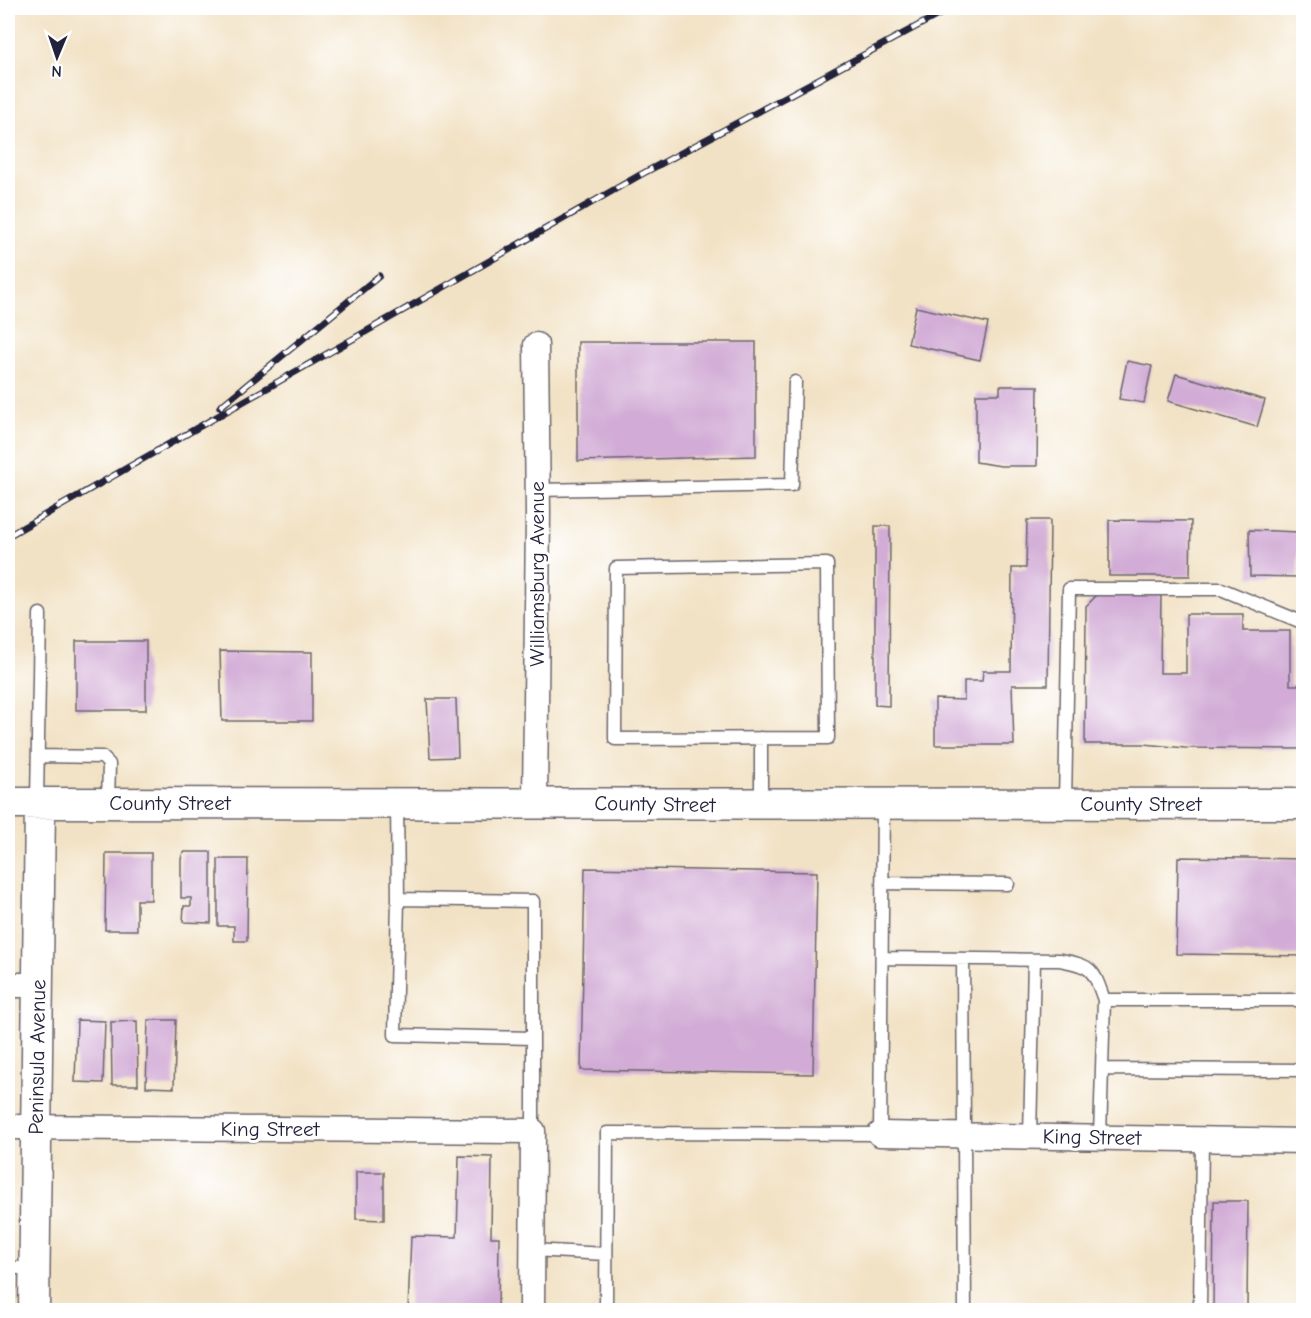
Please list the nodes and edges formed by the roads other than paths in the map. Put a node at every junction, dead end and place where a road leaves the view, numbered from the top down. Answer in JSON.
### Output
{"nodes":[{"id":1,"x":536,"y":345,"type":"dead end"},
{"id":2,"x":795,"y":382,"type":"dead end"},
{"id":3,"x":538,"y":490,"type":"junction"},
{"id":4,"x":40,"y":614,"type":"dead end"},
{"id":5,"x":1304,"y":623,"type":"edge"},
{"id":6,"x":761,"y":738,"type":"junction"},
{"id":7,"x":38,"y":756,"type":"junction"},
{"id":8,"x":535,"y":802,"type":"junction"},
{"id":9,"x":8,"y":803,"type":"edge"},
{"id":10,"x":39,"y":803,"type":"junction"},
{"id":11,"x":108,"y":803,"type":"junction"},
{"id":12,"x":397,"y":803,"type":"junction"},
{"id":13,"x":1304,"y":804,"type":"edge"},
{"id":14,"x":761,"y":805,"type":"junction"},
{"id":15,"x":883,"y":805,"type":"junction"},
{"id":16,"x":1065,"y":805,"type":"junction"},
{"id":17,"x":882,"y":883,"type":"junction"},
{"id":18,"x":1008,"y":884,"type":"dead end"},
{"id":19,"x":398,"y":899,"type":"junction"},
{"id":20,"x":882,"y":958,"type":"junction"},
{"id":21,"x":963,"y":959,"type":"junction"},
{"id":22,"x":1034,"y":960,"type":"junction"},
{"id":23,"x":8,"y":985,"type":"edge"},
{"id":24,"x":38,"y":985,"type":"junction"},
{"id":25,"x":1104,"y":1000,"type":"junction"},
{"id":26,"x":1304,"y":1000,"type":"edge"},
{"id":27,"x":532,"y":1038,"type":"junction"},
{"id":28,"x":1102,"y":1069,"type":"junction"},
{"id":29,"x":1304,"y":1070,"type":"edge"},
{"id":30,"x":21,"y":1128,"type":"edge"},
{"id":31,"x":533,"y":1131,"type":"junction"},
{"id":32,"x":880,"y":1134,"type":"junction"},
{"id":33,"x":964,"y":1135,"type":"junction"},
{"id":34,"x":1030,"y":1136,"type":"junction"},
{"id":35,"x":1100,"y":1137,"type":"junction"},
{"id":36,"x":1202,"y":1139,"type":"junction"},
{"id":37,"x":1304,"y":1141,"type":"edge"},
{"id":38,"x":532,"y":1250,"type":"junction"},
{"id":39,"x":606,"y":1254,"type":"junction"},
{"id":40,"x":21,"y":1268,"type":"edge"},
{"id":41,"x":34,"y":1311,"type":"edge"},
{"id":42,"x":532,"y":1311,"type":"edge"},
{"id":43,"x":606,"y":1311,"type":"edge"},
{"id":44,"x":965,"y":1311,"type":"edge"},
{"id":45,"x":1200,"y":1311,"type":"edge"}],
"edges":[{"from":1,"to":3,"type":"street","name":"Williamsburg Avenue"},
{"from":2,"to":3,"type":"lane"},
{"from":3,"to":8,"type":"street","name":"Williamsburg Avenue"},
{"from":4,"to":7,"type":"lane"},
{"from":5,"to":16,"type":"lane"},
{"from":6,"to":6,"type":"lane"},
{"from":6,"to":14,"type":"lane"},
{"from":7,"to":10,"type":"lane"},
{"from":7,"to":11,"type":"lane"},
{"from":8,"to":12,"type":"street","name":"County Street"},
{"from":8,"to":14,"type":"street","name":"County Street"},
{"from":9,"to":10,"type":"street","name":"County Street"},
{"from":10,"to":11,"type":"street","name":"County Street"},
{"from":10,"to":24,"type":"street","name":"Peninsula Avenue"},
{"from":11,"to":12,"type":"street","name":"County Street"},
{"from":12,"to":19,"type":"lane"},
{"from":13,"to":16,"type":"street","name":"County Street"},
{"from":14,"to":15,"type":"street","name":"County Street"},
{"from":15,"to":16,"type":"street","name":"County Street"},
{"from":15,"to":17,"type":"lane"},
{"from":17,"to":18,"type":"lane"},
{"from":17,"to":20,"type":"lane"},
{"from":19,"to":27,"type":"lane"},
{"from":19,"to":27,"type":"lane"},
{"from":20,"to":21,"type":"lane"},
{"from":20,"to":32,"type":"lane"},
{"from":21,"to":22,"type":"lane"},
{"from":21,"to":33,"type":"lane"},
{"from":22,"to":25,"type":"lane"},
{"from":22,"to":34,"type":"lane"},
{"from":23,"to":24,"type":"street"},
{"from":24,"to":30,"type":"street","name":"Peninsula Avenue"},
{"from":25,"to":26,"type":"lane"},
{"from":25,"to":28,"type":"lane"},
{"from":27,"to":31,"type":"lane"},
{"from":28,"to":29,"type":"lane"},
{"from":28,"to":35,"type":"lane"},
{"from":30,"to":31,"type":"street","name":"King Street"},
{"from":30,"to":40,"type":"street","name":"Peninsula Avenue"},
{"from":31,"to":38,"type":"street"},
{"from":32,"to":33,"type":"street","name":"King Street"},
{"from":32,"to":39,"type":"lane"},
{"from":33,"to":34,"type":"street","name":"King Street"},
{"from":33,"to":44,"type":"lane"},
{"from":34,"to":35,"type":"street","name":"King Street"},
{"from":35,"to":36,"type":"street","name":"King Street"},
{"from":36,"to":37,"type":"street","name":"King Street"},
{"from":36,"to":45,"type":"lane"},
{"from":38,"to":39,"type":"lane"},
{"from":38,"to":42,"type":"street"},
{"from":39,"to":43,"type":"lane"},
{"from":40,"to":41,"type":"street","name":"Peninsula Avenue"}]}
